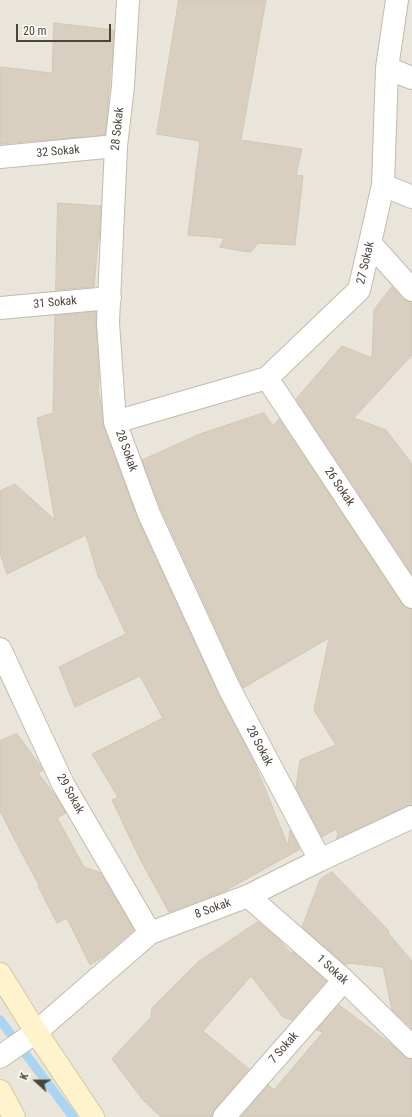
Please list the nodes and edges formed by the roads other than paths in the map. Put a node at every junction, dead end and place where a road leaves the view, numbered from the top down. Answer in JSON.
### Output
{"nodes":[{"id":1,"x":128,"y":0,"type":"edge"},
{"id":2,"x":397,"y":0,"type":"edge"},
{"id":3,"x":387,"y":68,"type":"junction"},
{"id":4,"x":412,"y":78,"type":"edge"},
{"id":5,"x":116,"y":146,"type":"junction"},
{"id":6,"x":0,"y":157,"type":"edge"},
{"id":7,"x":383,"y":185,"type":"junction"},
{"id":8,"x":412,"y":197,"type":"edge"},
{"id":9,"x":370,"y":243,"type":"junction"},
{"id":10,"x":412,"y":290,"type":"edge"},
{"id":11,"x":110,"y":298,"type":"junction"},
{"id":12,"x":0,"y":308,"type":"edge"},
{"id":13,"x":267,"y":378,"type":"junction"},
{"id":14,"x":115,"y":422,"type":"junction"},
{"id":15,"x":412,"y":597,"type":"edge"},
{"id":16,"x":0,"y":649,"type":"edge"},
{"id":17,"x":412,"y":817,"type":"edge"},
{"id":18,"x":320,"y":860,"type":"junction"},
{"id":19,"x":248,"y":896,"type":"junction"},
{"id":20,"x":150,"y":933,"type":"junction"},
{"id":21,"x":0,"y":974,"type":"edge"},
{"id":22,"x":344,"y":980,"type":"junction"},
{"id":23,"x":36,"y":1032,"type":"junction"},
{"id":24,"x":412,"y":1047,"type":"edge"},
{"id":25,"x":0,"y":1057,"type":"edge"},
{"id":26,"x":0,"y":1091,"type":"edge"},
{"id":27,"x":14,"y":1117,"type":"edge"},
{"id":28,"x":93,"y":1117,"type":"edge"},
{"id":29,"x":224,"y":1117,"type":"edge"}],
"edges":[{"from":1,"to":5,"type":"street","name":"28 Sokak"},
{"from":2,"to":3,"type":"street","name":"27 Sokak"},
{"from":3,"to":4,"type":"street"},
{"from":3,"to":7,"type":"street","name":"27 Sokak"},
{"from":5,"to":6,"type":"street","name":"32 Sokak"},
{"from":5,"to":11,"type":"street","name":"28 Sokak"},
{"from":7,"to":8,"type":"street"},
{"from":7,"to":9,"type":"street","name":"27 Sokak"},
{"from":9,"to":10,"type":"street"},
{"from":9,"to":13,"type":"street","name":"27 Sokak"},
{"from":11,"to":12,"type":"street","name":"31 Sokak"},
{"from":11,"to":14,"type":"street","name":"28 Sokak"},
{"from":13,"to":14,"type":"street","name":"27 Sokak"},
{"from":13,"to":15,"type":"street","name":"26 Sokak"},
{"from":14,"to":18,"type":"street","name":"28 Sokak"},
{"from":16,"to":20,"type":"street","name":"29 Sokak"},
{"from":17,"to":18,"type":"street","name":"8 Sokak"},
{"from":18,"to":19,"type":"street","name":"8 Sokak"},
{"from":19,"to":20,"type":"street","name":"8 Sokak"},
{"from":19,"to":22,"type":"street","name":"1 Sokak"},
{"from":20,"to":23,"type":"street","name":"8 Sokak"},
{"from":21,"to":23,"type":"main road"},
{"from":22,"to":24,"type":"street","name":"1 Sokak"},
{"from":22,"to":29,"type":"street","name":"7 Sokak"},
{"from":23,"to":25,"type":"street","name":"8 Sokak"},
{"from":23,"to":28,"type":"main road"},
{"from":26,"to":27,"type":"main road"}]}
